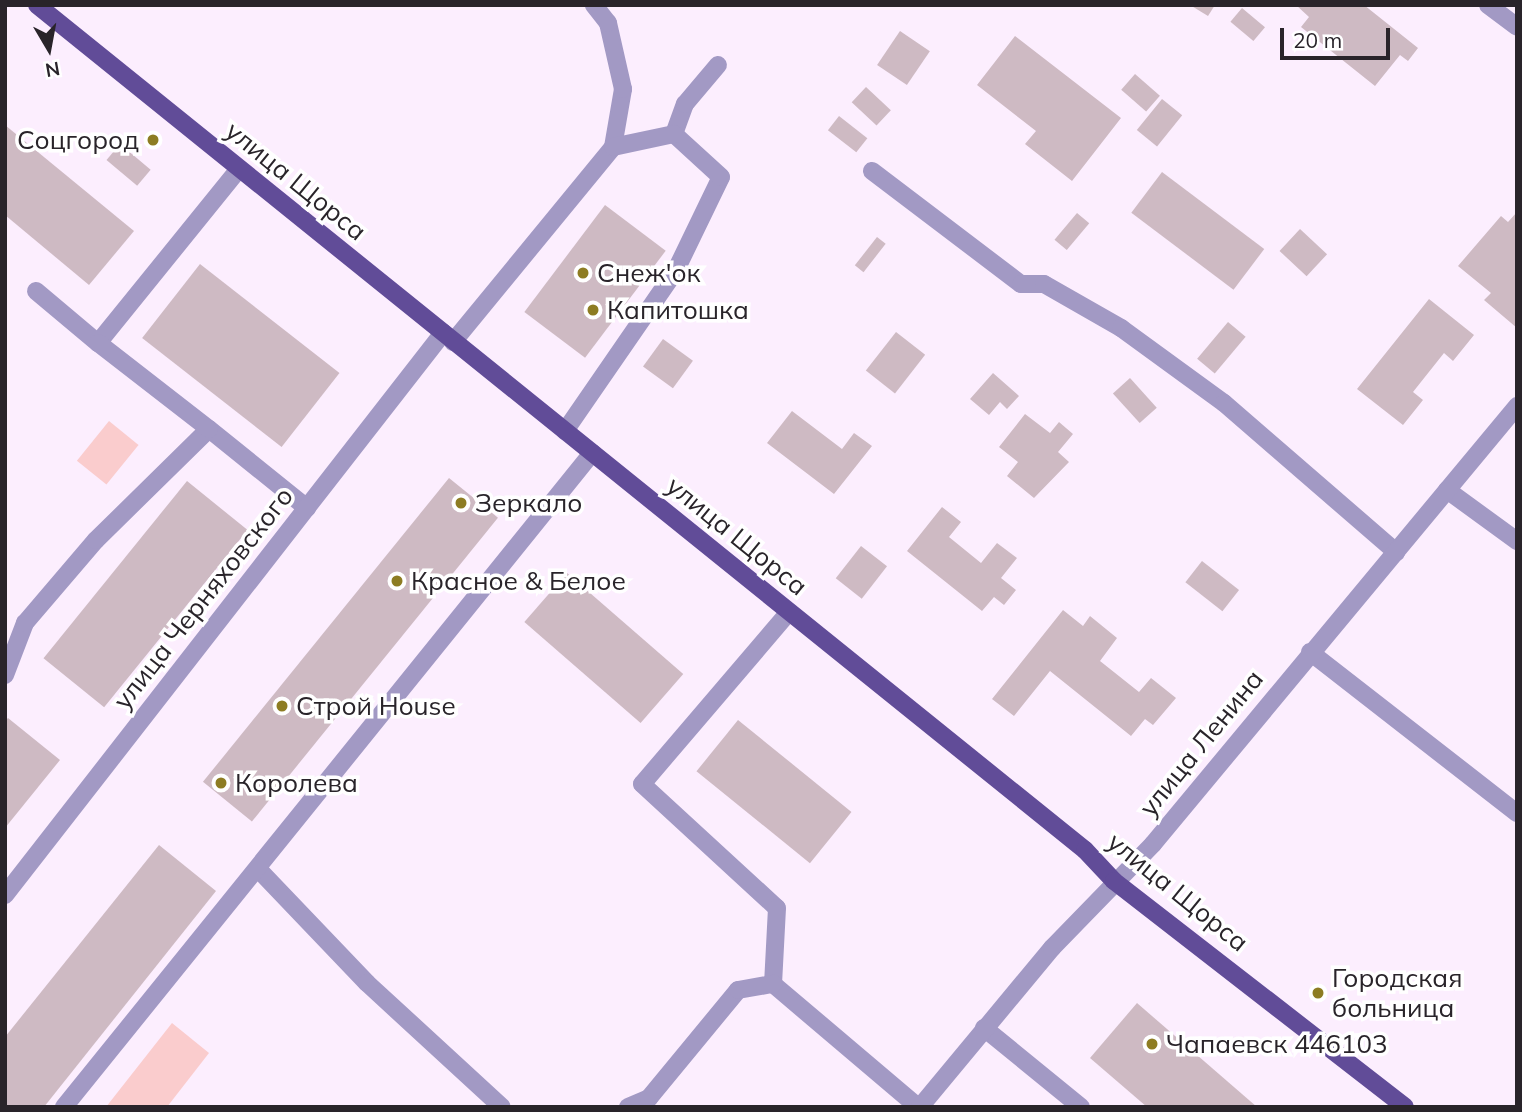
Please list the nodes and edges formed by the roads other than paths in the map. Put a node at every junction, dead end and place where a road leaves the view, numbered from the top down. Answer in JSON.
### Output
{"nodes":[{"id":1,"x":37,"y":5,"type":"edge"},
{"id":2,"x":594,"y":5,"type":"edge"},
{"id":3,"x":1488,"y":5,"type":"edge"},
{"id":4,"x":1517,"y":27,"type":"edge"},
{"id":5,"x":718,"y":65,"type":"dead end"},
{"id":6,"x":674,"y":134,"type":"junction"},
{"id":7,"x":613,"y":147,"type":"junction"},
{"id":8,"x":239,"y":169,"type":"junction"},
{"id":9,"x":872,"y":172,"type":"dead end"},
{"id":10,"x":36,"y":291,"type":"dead end"},
{"id":11,"x":448,"y":337,"type":"junction"},
{"id":12,"x":98,"y":343,"type":"junction"},
{"id":13,"x":1517,"y":406,"type":"edge"},
{"id":14,"x":209,"y":429,"type":"junction"},
{"id":15,"x":565,"y":431,"type":"junction"},
{"id":16,"x":592,"y":453,"type":"junction"},
{"id":17,"x":1447,"y":489,"type":"junction"},
{"id":18,"x":307,"y":508,"type":"junction"},
{"id":19,"x":1517,"y":541,"type":"edge"},
{"id":20,"x":1396,"y":552,"type":"junction"},
{"id":21,"x":789,"y":612,"type":"junction"},
{"id":22,"x":1310,"y":652,"type":"junction"},
{"id":23,"x":5,"y":675,"type":"edge"},
{"id":24,"x":1517,"y":813,"type":"edge"},
{"id":25,"x":259,"y":870,"type":"junction"},
{"id":26,"x":1114,"y":881,"type":"junction"},
{"id":27,"x":5,"y":895,"type":"edge"},
{"id":28,"x":773,"y":984,"type":"junction"},
{"id":29,"x":984,"y":1028,"type":"junction"},
{"id":30,"x":64,"y":1107,"type":"edge"},
{"id":31,"x":502,"y":1107,"type":"edge"},
{"id":32,"x":628,"y":1107,"type":"edge"},
{"id":33,"x":919,"y":1107,"type":"edge"},
{"id":34,"x":1081,"y":1107,"type":"edge"},
{"id":35,"x":1405,"y":1107,"type":"edge"}],
"edges":[{"from":1,"to":8,"type":"main road","name":"улица Щорса"},
{"from":2,"to":7,"type":"street"},
{"from":3,"to":4,"type":"street"},
{"from":5,"to":6,"type":"street"},
{"from":6,"to":7,"type":"street"},
{"from":6,"to":15,"type":"street"},
{"from":7,"to":11,"type":"street","name":"улица Черняховского"},
{"from":8,"to":11,"type":"main road","name":"улица Щорса"},
{"from":8,"to":12,"type":"street"},
{"from":9,"to":20,"type":"street"},
{"from":10,"to":12,"type":"street"},
{"from":11,"to":15,"type":"main road","name":"улица Щорса"},
{"from":11,"to":18,"type":"street","name":"улица Черняховского"},
{"from":12,"to":14,"type":"street"},
{"from":13,"to":17,"type":"street","name":"улица Ленина"},
{"from":14,"to":18,"type":"street"},
{"from":14,"to":23,"type":"street"},
{"from":15,"to":16,"type":"main road","name":"улица Щорса"},
{"from":16,"to":21,"type":"main road","name":"улица Щорса"},
{"from":16,"to":25,"type":"street"},
{"from":17,"to":19,"type":"street"},
{"from":17,"to":20,"type":"street","name":"улица Ленина"},
{"from":18,"to":27,"type":"street","name":"улица Черняховского"},
{"from":20,"to":22,"type":"street","name":"улица Ленина"},
{"from":21,"to":26,"type":"main road","name":"улица Щорса"},
{"from":21,"to":28,"type":"street"},
{"from":22,"to":24,"type":"street"},
{"from":22,"to":26,"type":"street","name":"улица Ленина"},
{"from":25,"to":30,"type":"street"},
{"from":25,"to":31,"type":"street"},
{"from":26,"to":29,"type":"street","name":"улица Ленина"},
{"from":26,"to":35,"type":"main road","name":"улица Щорса"},
{"from":28,"to":32,"type":"street"},
{"from":28,"to":33,"type":"street"},
{"from":29,"to":33,"type":"street","name":"улица Ленина"},
{"from":29,"to":34,"type":"street"}]}
